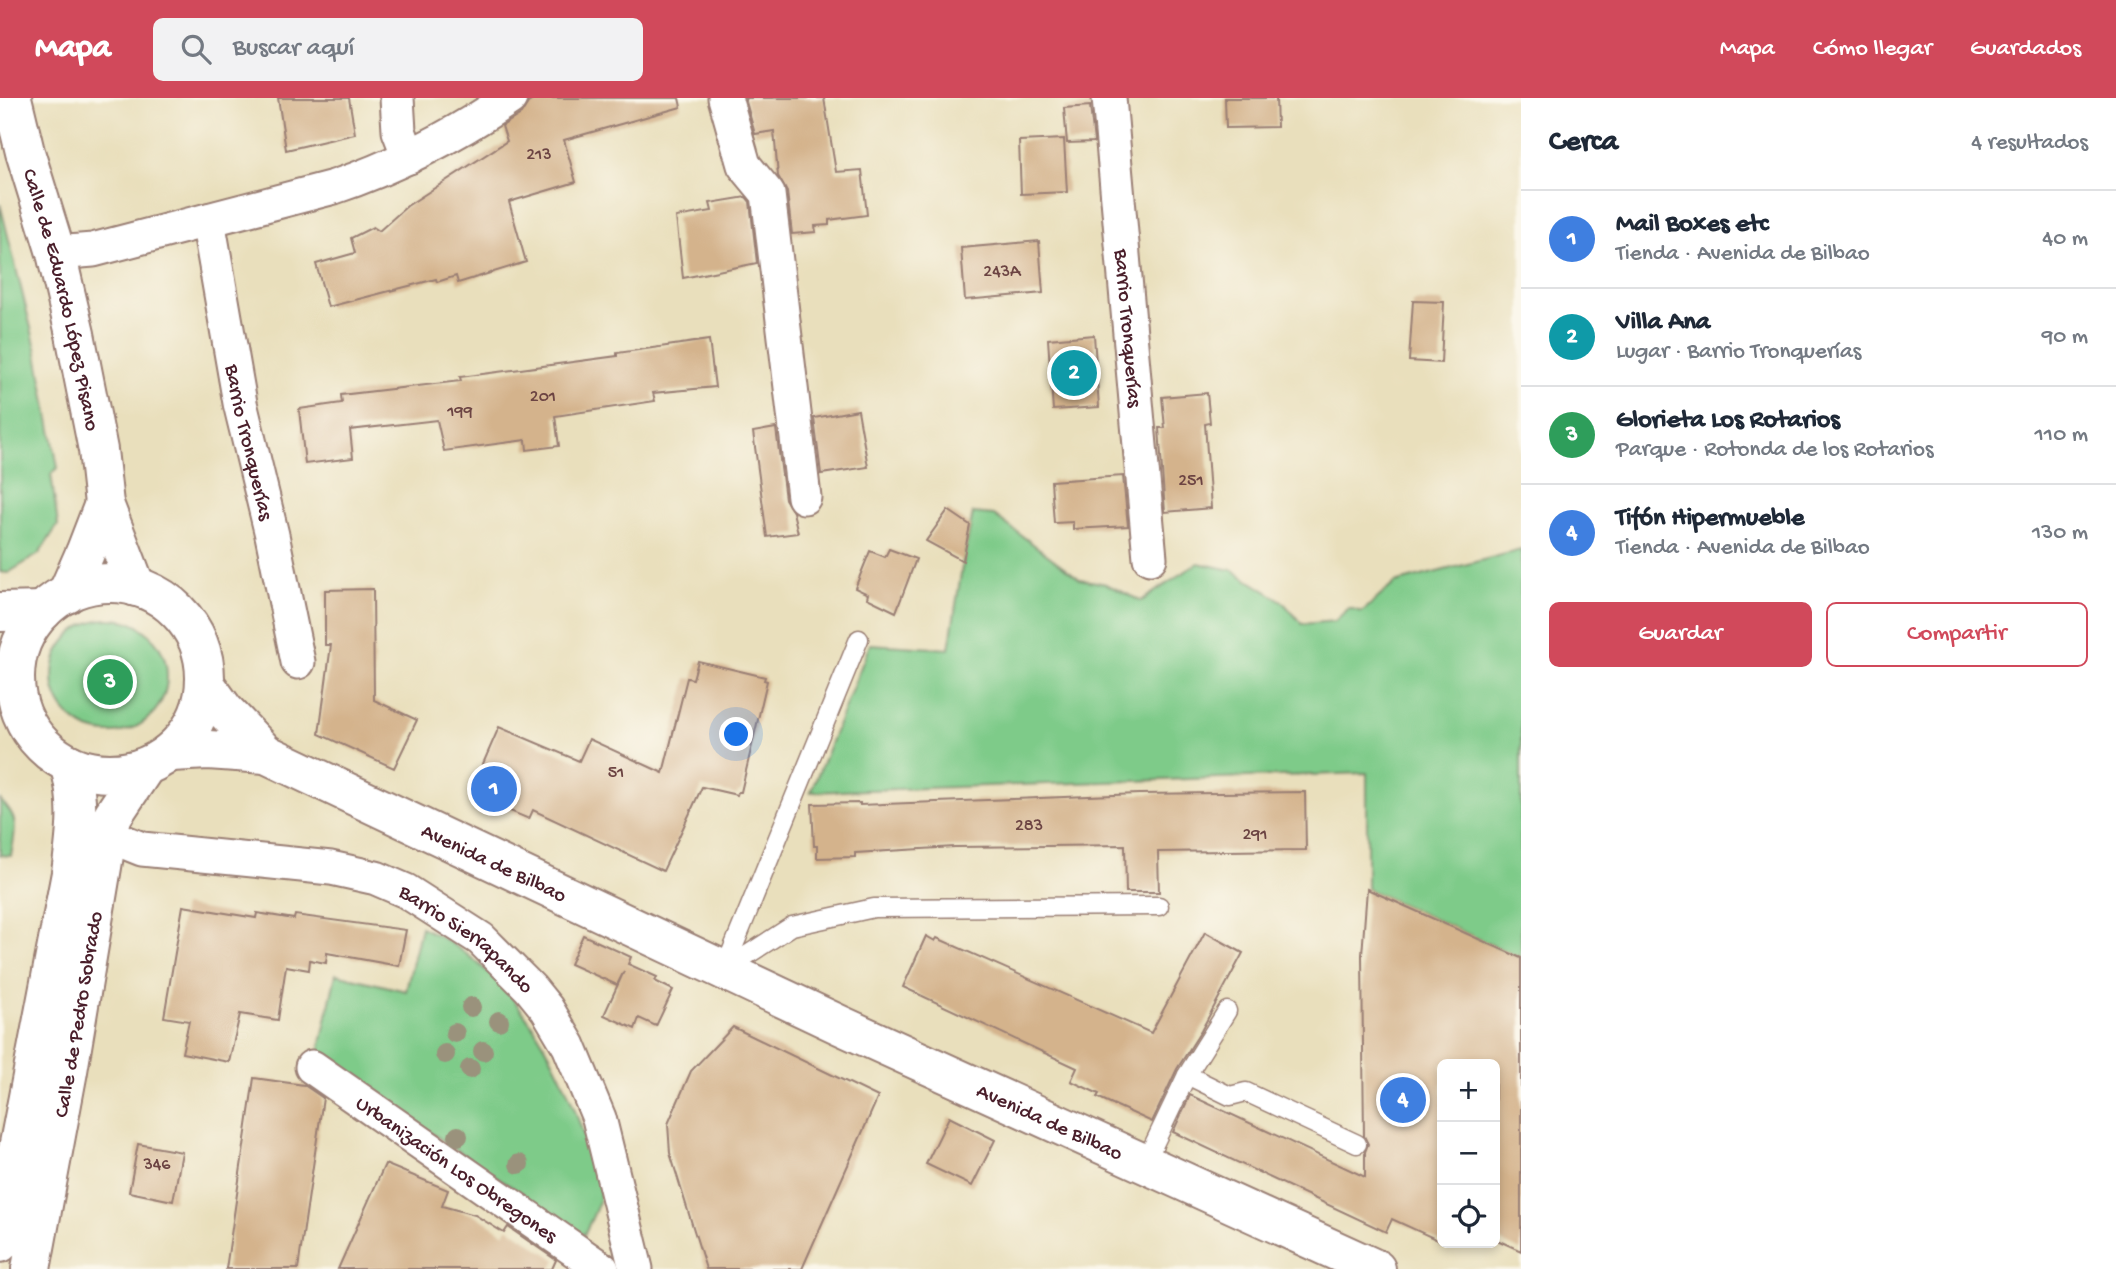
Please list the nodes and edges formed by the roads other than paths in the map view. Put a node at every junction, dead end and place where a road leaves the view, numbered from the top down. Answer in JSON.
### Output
{"nodes":[{"id":1,"x":12,"y":98,"type":"edge"},
{"id":2,"x":397,"y":98,"type":"edge"},
{"id":3,"x":510,"y":98,"type":"edge"},
{"id":4,"x":725,"y":98,"type":"edge"},
{"id":5,"x":1109,"y":98,"type":"edge"},
{"id":6,"x":409,"y":157,"type":"junction"},
{"id":7,"x":208,"y":219,"type":"junction"},
{"id":8,"x":56,"y":253,"type":"junction"},
{"id":9,"x":804,"y":497,"type":"dead end"},
{"id":10,"x":104,"y":504,"type":"junction"},
{"id":11,"x":1150,"y":558,"type":"dead end"},
{"id":12,"x":136,"y":587,"type":"junction"},
{"id":13,"x":55,"y":602,"type":"junction"},
{"id":14,"x":0,"y":612,"type":"edge"},
{"id":15,"x":859,"y":639,"type":"dead end"},
{"id":16,"x":298,"y":662,"type":"dead end"},
{"id":17,"x":7,"y":666,"type":"edge"},
{"id":18,"x":206,"y":685,"type":"junction"},
{"id":19,"x":266,"y":754,"type":"junction"},
{"id":20,"x":158,"y":759,"type":"junction"},
{"id":21,"x":69,"y":764,"type":"junction"},
{"id":22,"x":108,"y":831,"type":"junction"},
{"id":23,"x":1158,"y":906,"type":"dead end"},
{"id":24,"x":724,"y":970,"type":"junction"},
{"id":25,"x":1227,"y":1011,"type":"dead end"},
{"id":26,"x":312,"y":1067,"type":"dead end"},
{"id":27,"x":1187,"y":1075,"type":"junction"},
{"id":28,"x":1357,"y":1144,"type":"dead end"},
{"id":29,"x":1145,"y":1163,"type":"junction"},
{"id":30,"x":0,"y":1244,"type":"edge"},
{"id":31,"x":619,"y":1264,"type":"edge"},
{"id":32,"x":31,"y":1269,"type":"edge"},
{"id":33,"x":1376,"y":1269,"type":"edge"}],
"edges":[{"from":1,"to":8,"type":"main road","name":"Calle de Eduardo López Pisano"},
{"from":2,"to":6,"type":"street"},
{"from":3,"to":6,"type":"street"},
{"from":4,"to":9,"type":"street"},
{"from":5,"to":11,"type":"street","name":"Barrio Tronquerías"},
{"from":6,"to":7,"type":"street"},
{"from":7,"to":8,"type":"street"},
{"from":7,"to":16,"type":"street","name":"Barrio Tronquerías"},
{"from":8,"to":10,"type":"main road","name":"Calle de Eduardo López Pisano"},
{"from":10,"to":12,"type":"main road","name":"Calle de Eduardo López Pisano"},
{"from":10,"to":13,"type":"main road","name":"Calle de Eduardo López Pisano"},
{"from":12,"to":13,"type":"main road"},
{"from":12,"to":18,"type":"main road"},
{"from":13,"to":14,"type":"main road"},
{"from":13,"to":17,"type":"main road"},
{"from":15,"to":24,"type":"lane"},
{"from":17,"to":21,"type":"main road"},
{"from":18,"to":19,"type":"main road","name":"Avenida de Bilbao"},
{"from":18,"to":20,"type":"main road"},
{"from":19,"to":20,"type":"main road","name":"Avenida de Bilbao"},
{"from":19,"to":24,"type":"main road","name":"Avenida de Bilbao"},
{"from":20,"to":21,"type":"main road"},
{"from":20,"to":22,"type":"main road","name":"Calle de Pedro Sobrado"},
{"from":21,"to":30,"type":"main road","name":"Calle de Pedro Sobrado"},
{"from":22,"to":31,"type":"street","name":"Barrio Sierrapando"},
{"from":22,"to":32,"type":"main road","name":"Calle de Pedro Sobrado"},
{"from":23,"to":24,"type":"lane"},
{"from":24,"to":29,"type":"main road","name":"Avenida de Bilbao"},
{"from":25,"to":27,"type":"lane"},
{"from":26,"to":31,"type":"street","name":"Urbanización Los Obregones"},
{"from":27,"to":28,"type":"lane"},
{"from":27,"to":29,"type":"lane"},
{"from":29,"to":33,"type":"main road","name":"Avenida de Bilbao"}]}
